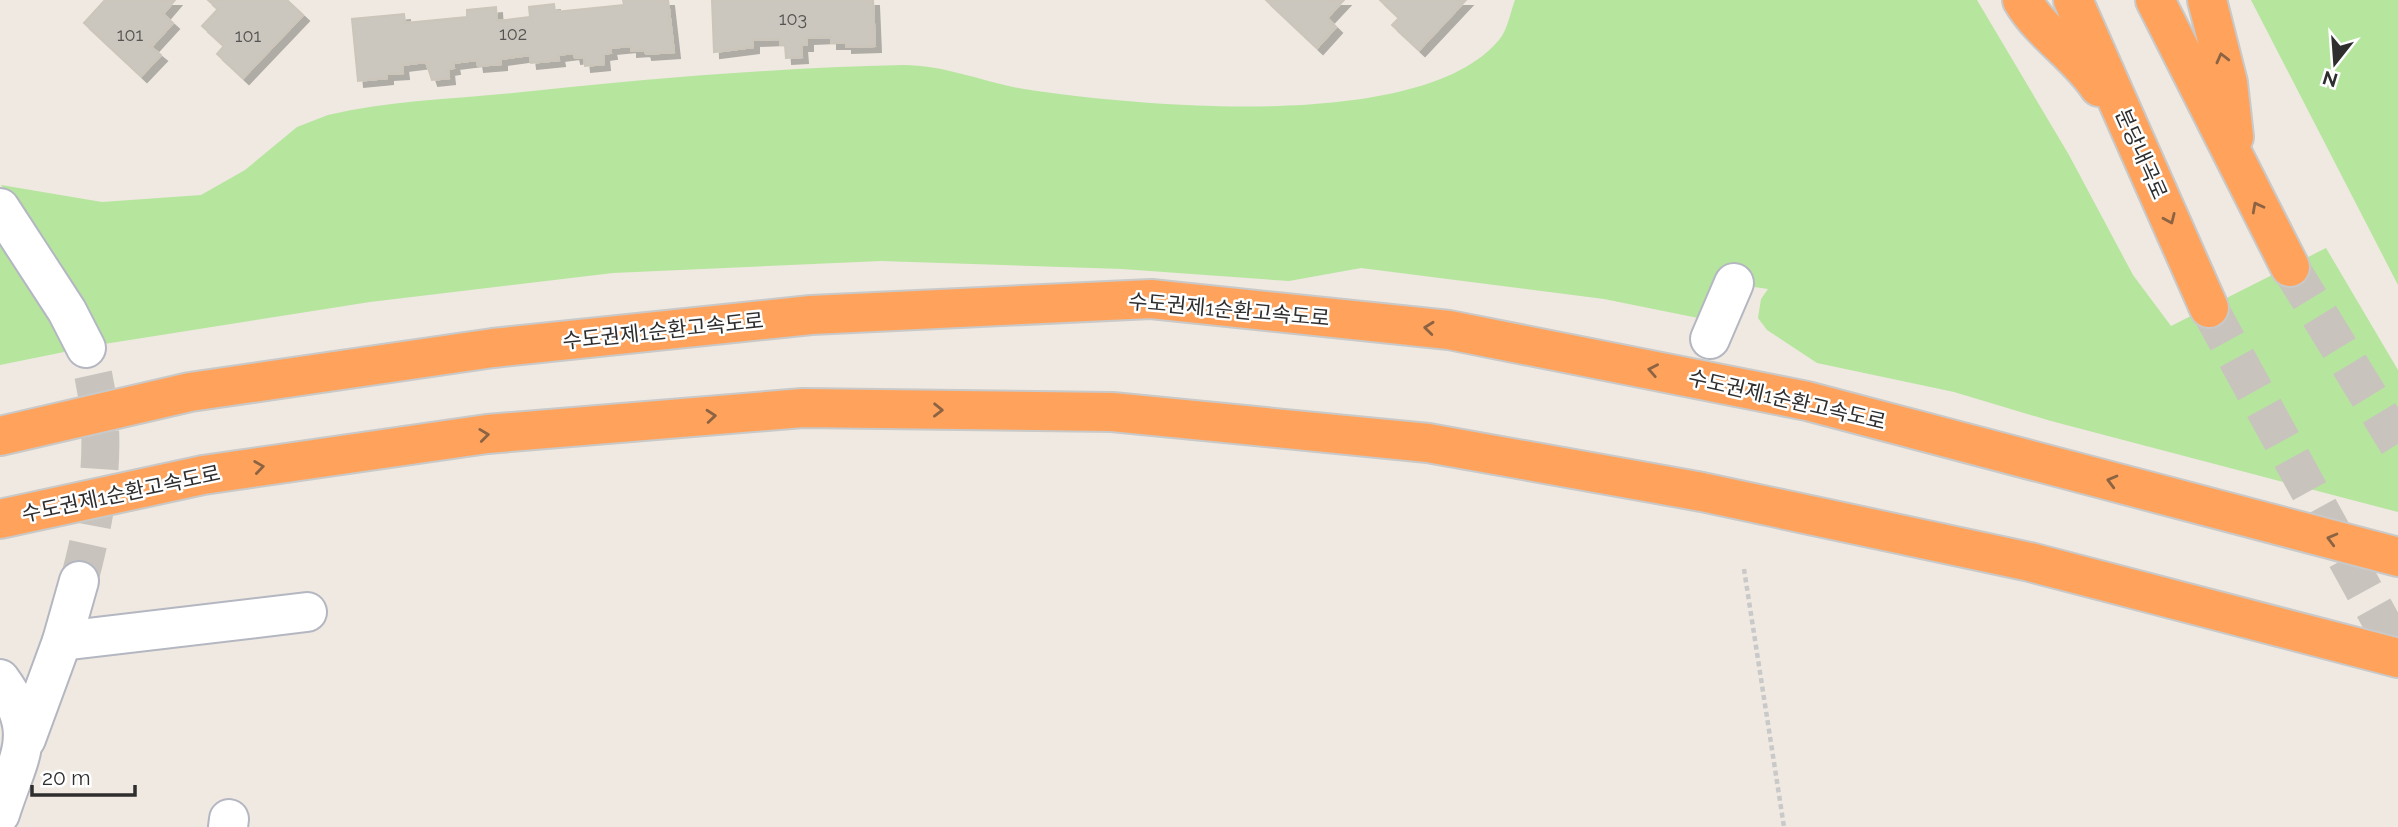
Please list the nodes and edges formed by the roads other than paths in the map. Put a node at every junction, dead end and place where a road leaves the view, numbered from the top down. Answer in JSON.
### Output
{"nodes":[{"id":1,"x":2022,"y":0,"type":"edge"},
{"id":2,"x":2073,"y":0,"type":"edge"},
{"id":3,"x":2155,"y":0,"type":"edge"},
{"id":4,"x":2207,"y":0,"type":"edge"},
{"id":5,"x":2138,"y":147,"type":"junction"},
{"id":6,"x":2242,"y":173,"type":"junction"},
{"id":7,"x":0,"y":208,"type":"edge"},
{"id":8,"x":2290,"y":267,"type":"tunnel mouth"},
{"id":9,"x":1734,"y":283,"type":"dead end"},
{"id":10,"x":2210,"y":308,"type":"tunnel mouth"},
{"id":11,"x":1710,"y":338,"type":"dead end"},
{"id":12,"x":86,"y":348,"type":"tunnel mouth"},
{"id":13,"x":0,"y":436,"type":"edge"},
{"id":14,"x":0,"y":519,"type":"edge"},
{"id":15,"x":2398,"y":557,"type":"edge"},
{"id":16,"x":79,"y":581,"type":"tunnel mouth"},
{"id":17,"x":307,"y":612,"type":"dead end"},
{"id":18,"x":62,"y":641,"type":"junction"},
{"id":19,"x":2398,"y":657,"type":"edge"},
{"id":20,"x":0,"y":679,"type":"edge"},
{"id":21,"x":26,"y":739,"type":"junction"},
{"id":22,"x":0,"y":814,"type":"edge"}],
"edges":[{"from":1,"to":5,"type":"highway"},
{"from":2,"to":5,"type":"highway","name":"분당내곡로"},
{"from":3,"to":6,"type":"highway"},
{"from":6,"to":4,"type":"highway","one_way":true},
{"from":5,"to":10,"type":"highway","name":"분당내곡로","one_way":true},
{"from":8,"to":6,"type":"highway","one_way":true},
{"from":7,"to":12,"type":"street"},
{"from":9,"to":11,"type":"street"},
{"from":15,"to":13,"type":"highway","name":"수도권제1순환고속도로","one_way":true},
{"from":14,"to":19,"type":"highway","name":"수도권제1순환고속도로","one_way":true},
{"from":16,"to":18,"type":"street"},
{"from":17,"to":18,"type":"street"},
{"from":18,"to":21,"type":"street"},
{"from":20,"to":21,"type":"street"},
{"from":21,"to":22,"type":"street"}]}
